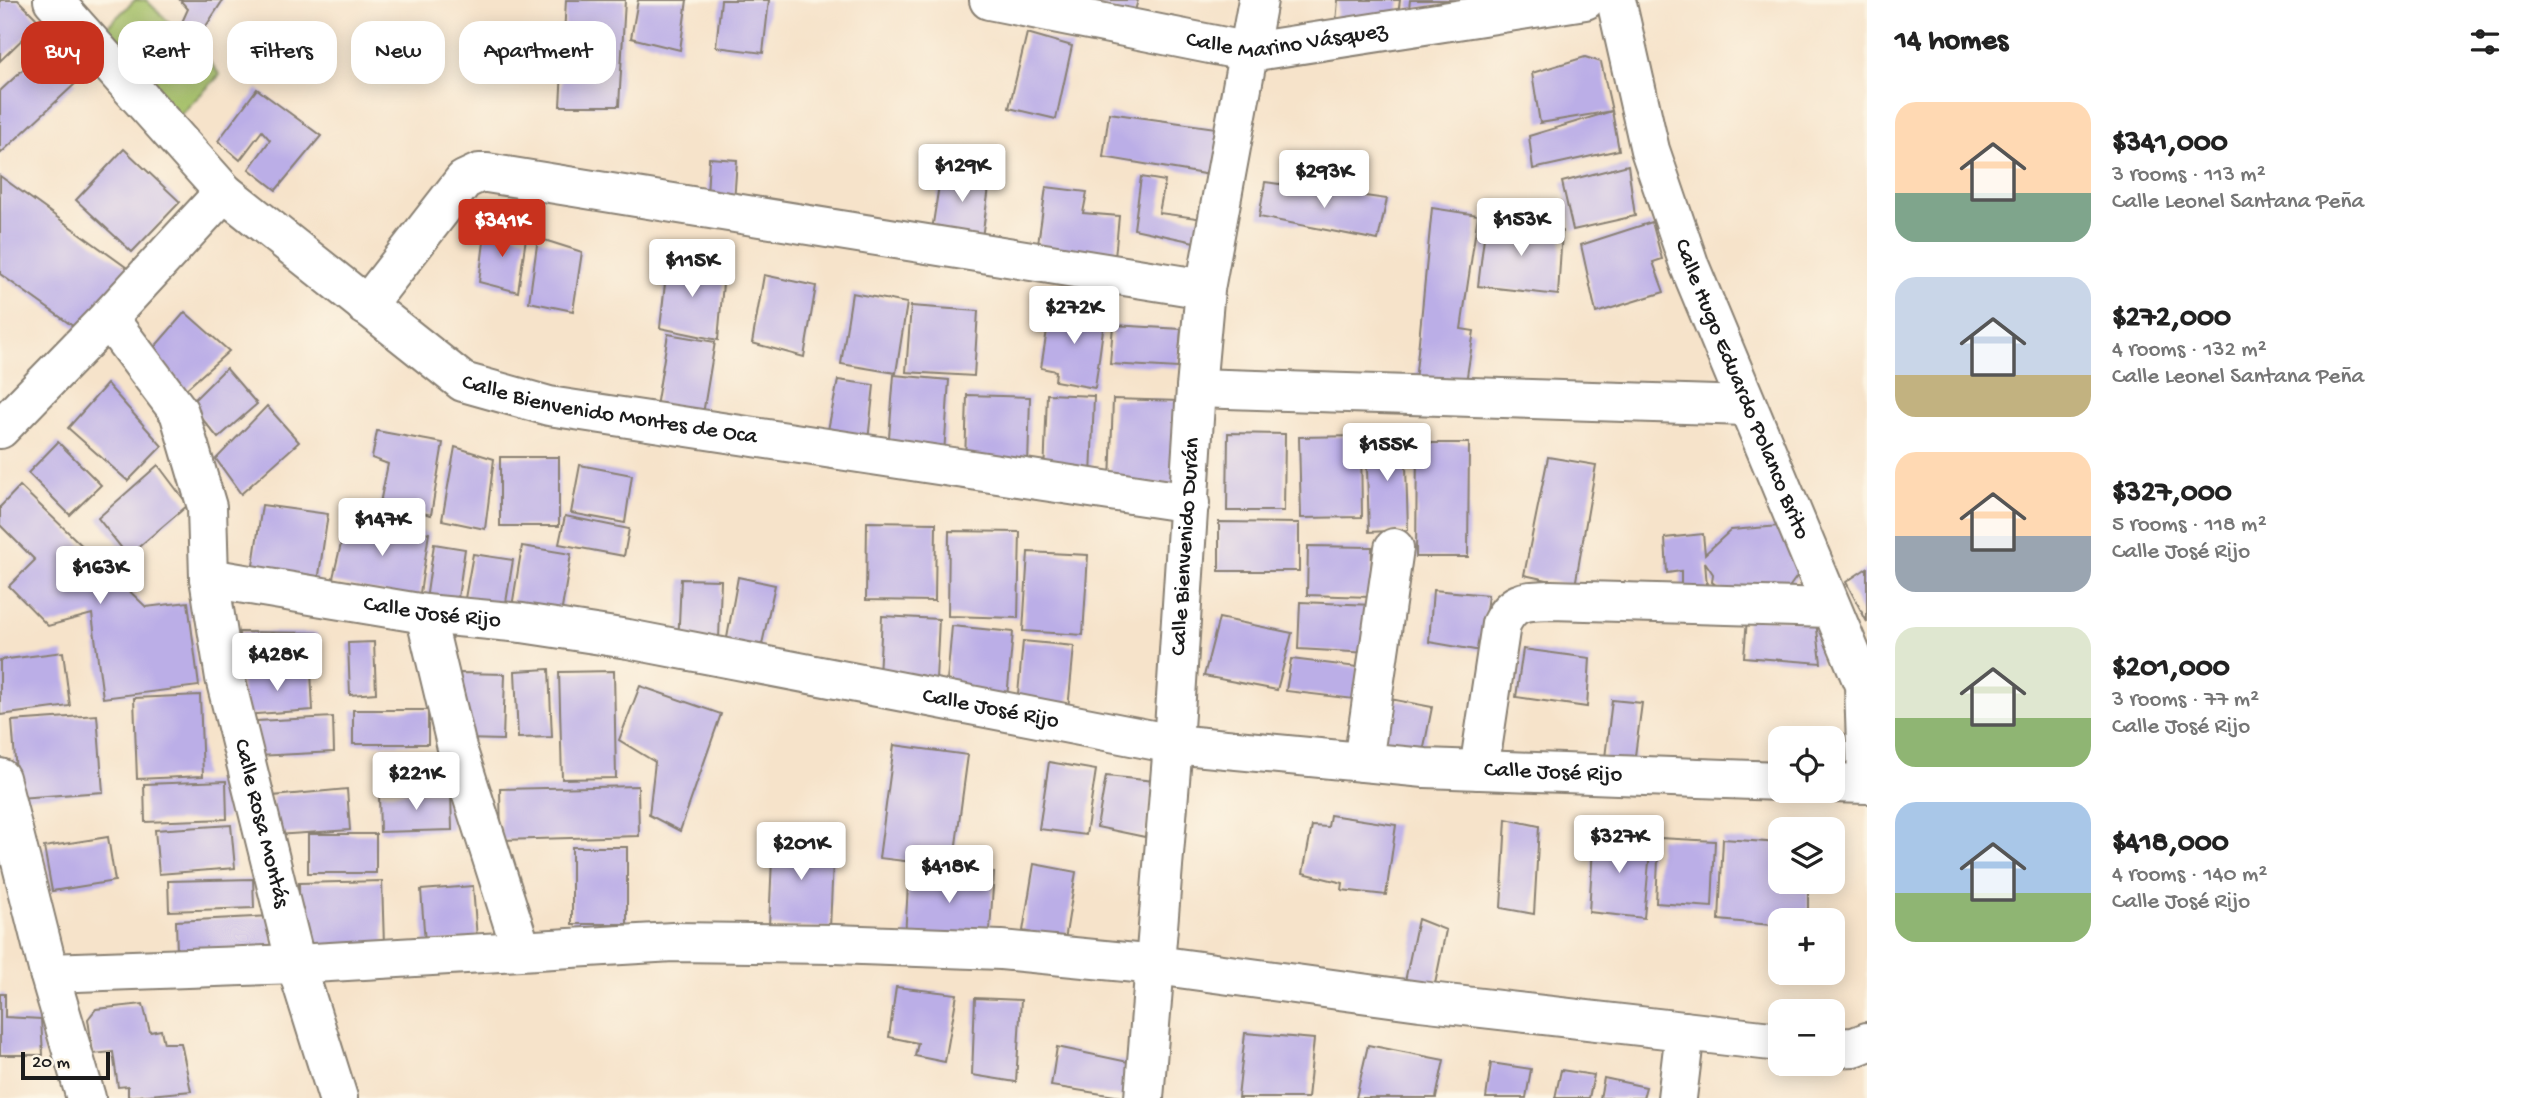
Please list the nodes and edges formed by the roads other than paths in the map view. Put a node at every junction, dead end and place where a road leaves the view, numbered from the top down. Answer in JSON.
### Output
{"nodes":[{"id":1,"x":53,"y":0,"type":"edge"},
{"id":2,"x":1258,"y":0,"type":"edge"},
{"id":3,"x":1585,"y":0,"type":"edge"},
{"id":4,"x":1616,"y":0,"type":"edge"},
{"id":5,"x":1010,"y":2,"type":"edge"},
{"id":6,"x":1250,"y":52,"type":"junction"},
{"id":7,"x":224,"y":191,"type":"junction"},
{"id":8,"x":1205,"y":289,"type":"junction"},
{"id":9,"x":366,"y":306,"type":"junction"},
{"id":10,"x":108,"y":318,"type":"junction"},
{"id":11,"x":1196,"y":388,"type":"junction"},
{"id":12,"x":1746,"y":406,"type":"junction"},
{"id":13,"x":0,"y":429,"type":"edge"},
{"id":14,"x":1189,"y":503,"type":"junction"},
{"id":15,"x":1394,"y":548,"type":"dead end"},
{"id":16,"x":209,"y":578,"type":"junction"},
{"id":17,"x":1831,"y":608,"type":"junction"},
{"id":18,"x":425,"y":614,"type":"junction"},
{"id":19,"x":1865,"y":684,"type":"edge"},
{"id":20,"x":1173,"y":744,"type":"junction"},
{"id":21,"x":1363,"y":762,"type":"junction"},
{"id":22,"x":1479,"y":770,"type":"junction"},
{"id":23,"x":1867,"y":775,"type":"edge"},
{"id":24,"x":0,"y":778,"type":"edge"},
{"id":25,"x":1768,"y":781,"type":"edge"},
{"id":26,"x":1845,"y":783,"type":"edge"},
{"id":27,"x":1867,"y":784,"type":"edge"},
{"id":28,"x":15,"y":895,"type":"edge"},
{"id":29,"x":521,"y":949,"type":"junction"},
{"id":30,"x":296,"y":964,"type":"junction"},
{"id":31,"x":1156,"y":965,"type":"junction"},
{"id":32,"x":49,"y":973,"type":"junction"},
{"id":33,"x":1685,"y":1031,"type":"junction"},
{"id":34,"x":1768,"y":1041,"type":"edge"},
{"id":35,"x":1867,"y":1042,"type":"edge"},
{"id":36,"x":1845,"y":1047,"type":"edge"},
{"id":37,"x":86,"y":1098,"type":"edge"},
{"id":38,"x":338,"y":1098,"type":"edge"},
{"id":39,"x":1144,"y":1098,"type":"edge"},
{"id":40,"x":1677,"y":1098,"type":"edge"}],
"edges":[{"from":1,"to":7,"type":"street","name":"Calle Bienvenido Montes de Oca"},
{"from":2,"to":6,"type":"street","name":"Calle Bienvenido Durán"},
{"from":3,"to":6,"type":"street","name":"Calle Marino Vásquez"},
{"from":4,"to":12,"type":"street","name":"Calle Hugo Eduardo Polanco Brito"},
{"from":5,"to":6,"type":"street","name":"Calle Marino Vásquez"},
{"from":6,"to":8,"type":"street","name":"Calle Bienvenido Durán"},
{"from":7,"to":9,"type":"street","name":"Calle Bienvenido Montes de Oca"},
{"from":7,"to":10,"type":"street"},
{"from":8,"to":9,"type":"street"},
{"from":8,"to":11,"type":"street","name":"Calle Bienvenido Durán"},
{"from":9,"to":14,"type":"street","name":"Calle Bienvenido Montes de Oca"},
{"from":10,"to":13,"type":"street"},
{"from":10,"to":16,"type":"street","name":"Calle Rosa Montás"},
{"from":11,"to":12,"type":"street"},
{"from":11,"to":14,"type":"street","name":"Calle Bienvenido Durán"},
{"from":12,"to":17,"type":"street","name":"Calle Hugo Eduardo Polanco Brito"},
{"from":14,"to":20,"type":"street","name":"Calle Bienvenido Durán"},
{"from":15,"to":21,"type":"street"},
{"from":16,"to":18,"type":"street","name":"Calle José Rijo"},
{"from":16,"to":30,"type":"street","name":"Calle Rosa Montás"},
{"from":17,"to":19,"type":"street","name":"Calle Hugo Eduardo Polanco Brito"},
{"from":17,"to":22,"type":"street"},
{"from":18,"to":20,"type":"street","name":"Calle José Rijo"},
{"from":18,"to":29,"type":"street"},
{"from":19,"to":23,"type":"street","name":"Calle Hugo Eduardo Polanco Brito"},
{"from":20,"to":21,"type":"street","name":"Calle José Rijo"},
{"from":20,"to":31,"type":"street","name":"Calle Bienvenido Durán"},
{"from":21,"to":22,"type":"street","name":"Calle José Rijo"},
{"from":22,"to":25,"type":"street","name":"Calle José Rijo"},
{"from":24,"to":28,"type":"street"},
{"from":26,"to":27,"type":"street"},
{"from":28,"to":32,"type":"street"},
{"from":29,"to":30,"type":"street"},
{"from":29,"to":31,"type":"street"},
{"from":30,"to":32,"type":"street"},
{"from":30,"to":38,"type":"street","name":"Calle Rosa Montás"},
{"from":31,"to":33,"type":"street"},
{"from":31,"to":39,"type":"street","name":"Calle Bienvenido Durán"},
{"from":32,"to":37,"type":"street"},
{"from":33,"to":34,"type":"street"},
{"from":33,"to":40,"type":"street"},
{"from":35,"to":36,"type":"street"}]}
